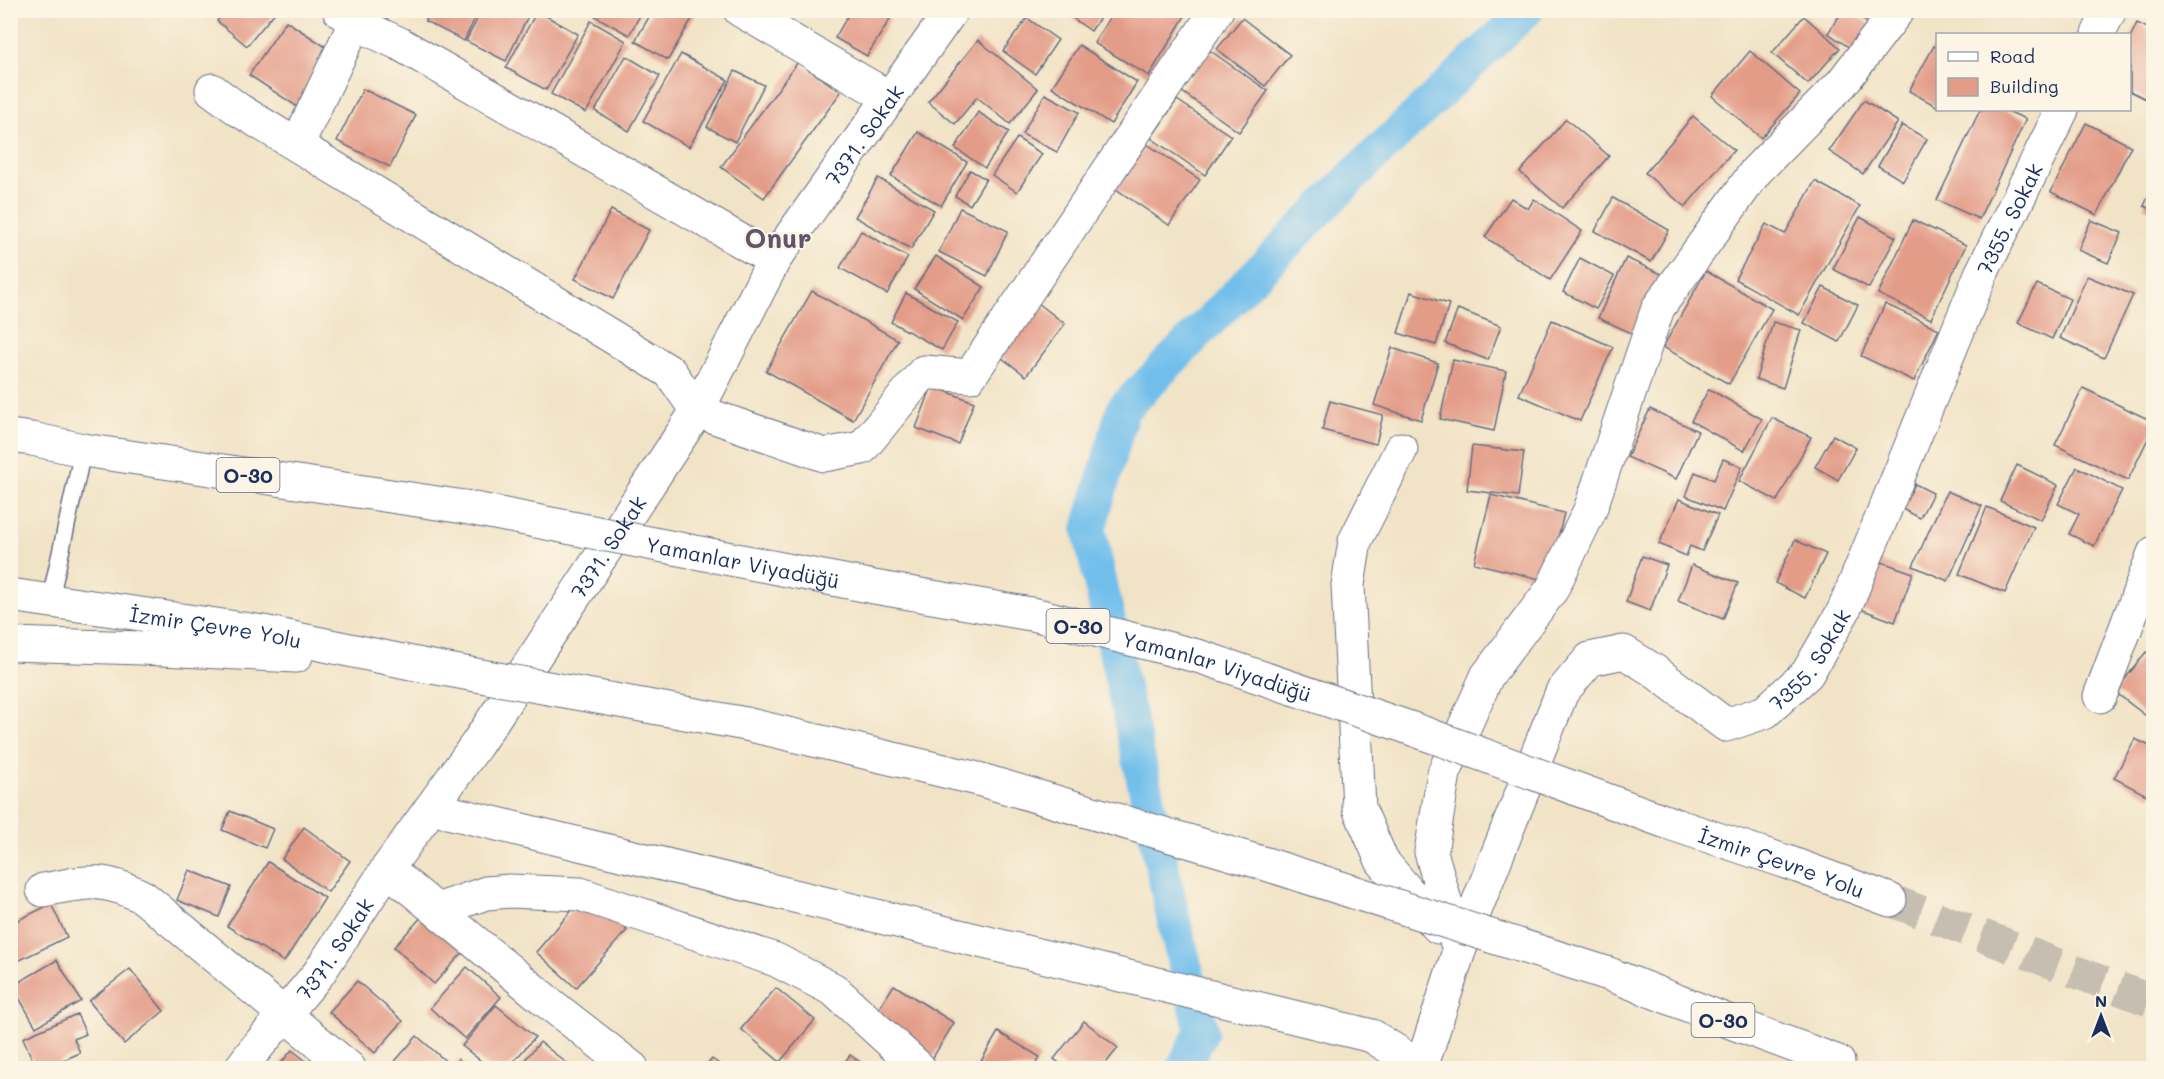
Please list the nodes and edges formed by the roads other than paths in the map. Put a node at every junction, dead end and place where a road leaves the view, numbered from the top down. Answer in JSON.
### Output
{"nodes":[{"id":1,"x":740,"y":10,"type":"edge"},
{"id":2,"x":952,"y":10,"type":"edge"},
{"id":3,"x":1217,"y":10,"type":"edge"},
{"id":4,"x":1898,"y":10,"type":"edge"},
{"id":5,"x":2110,"y":10,"type":"edge"},
{"id":6,"x":350,"y":15,"type":"edge"},
{"id":7,"x":2098,"y":33,"type":"edge"},
{"id":8,"x":212,"y":90,"type":"dead end"},
{"id":9,"x":890,"y":98,"type":"junction"},
{"id":10,"x":2062,"y":111,"type":"edge"},
{"id":11,"x":297,"y":145,"type":"junction"},
{"id":12,"x":774,"y":260,"type":"junction"},
{"id":13,"x":697,"y":411,"type":"junction"},
{"id":14,"x":18,"y":436,"type":"edge"},
{"id":15,"x":1401,"y":449,"type":"dead end"},
{"id":16,"x":83,"y":450,"type":"junction"},
{"id":17,"x":2154,"y":553,"type":"edge"},
{"id":18,"x":10,"y":595,"type":"edge"},
{"id":19,"x":50,"y":601,"type":"junction"},
{"id":20,"x":10,"y":644,"type":"edge"},
{"id":21,"x":421,"y":665,"type":"junction"},
{"id":22,"x":2100,"y":696,"type":"dead end"},
{"id":23,"x":431,"y":808,"type":"junction"},
{"id":24,"x":1671,"y":824,"type":"joint"},
{"id":25,"x":387,"y":868,"type":"junction"},
{"id":26,"x":43,"y":890,"type":"dead end"},
{"id":27,"x":1890,"y":900,"type":"tunnel mouth"},
{"id":28,"x":437,"y":910,"type":"junction"},
{"id":29,"x":1459,"y":951,"type":"junction"},
{"id":30,"x":284,"y":1016,"type":"junction"},
{"id":31,"x":1838,"y":1062,"type":"dead end"},
{"id":32,"x":241,"y":1068,"type":"edge"},
{"id":33,"x":348,"y":1068,"type":"edge"},
{"id":34,"x":633,"y":1068,"type":"edge"},
{"id":35,"x":919,"y":1068,"type":"edge"},
{"id":36,"x":1421,"y":1068,"type":"edge"}],
"edges":[{"from":1,"to":9,"type":"main road"},
{"from":2,"to":9,"type":"main road","name":"7371. Sokak"},
{"from":3,"to":13,"type":"main road"},
{"from":4,"to":29,"type":"main road"},
{"from":5,"to":7,"type":"main road"},
{"from":6,"to":11,"type":"main road"},
{"from":6,"to":12,"type":"main road"},
{"from":8,"to":11,"type":"main road"},
{"from":9,"to":12,"type":"main road","name":"7371. Sokak"},
{"from":10,"to":29,"type":"main road","name":"7355. Sokak"},
{"from":11,"to":13,"type":"main road"},
{"from":12,"to":13,"type":"main road","name":"7371. Sokak"},
{"from":13,"to":23,"type":"main road","name":"7371. Sokak"},
{"from":14,"to":16,"type":"main road","number":"O-30"},
{"from":15,"to":29,"type":"main road"},
{"from":16,"to":19,"type":"lane"},
{"from":16,"to":24,"type":"main road","name":"Yamanlar Viyadüğü","number":"O-30","bridge":true},
{"from":17,"to":22,"type":"main road"},
{"from":18,"to":19,"type":"main road","name":"İzmir Çevre Yolu","number":"O-30"},
{"from":19,"to":21,"type":"main road","name":"İzmir Çevre Yolu","number":"O-30"},
{"from":20,"to":21,"type":"main road"},
{"from":21,"to":31,"type":"main road","number":"O-30","bridge":true},
{"from":23,"to":25,"type":"main road","name":"7371. Sokak"},
{"from":23,"to":36,"type":"main road"},
{"from":24,"to":27,"type":"main road","name":"İzmir Çevre Yolu","number":"O-30"},
{"from":25,"to":28,"type":"main road"},
{"from":25,"to":30,"type":"main road","name":"7371. Sokak"},
{"from":26,"to":30,"type":"main road"},
{"from":28,"to":34,"type":"main road"},
{"from":28,"to":35,"type":"main road"},
{"from":29,"to":36,"type":"main road","name":"7355. Sokak"},
{"from":30,"to":32,"type":"main road","name":"7371. Sokak"},
{"from":30,"to":33,"type":"main road"}]}
